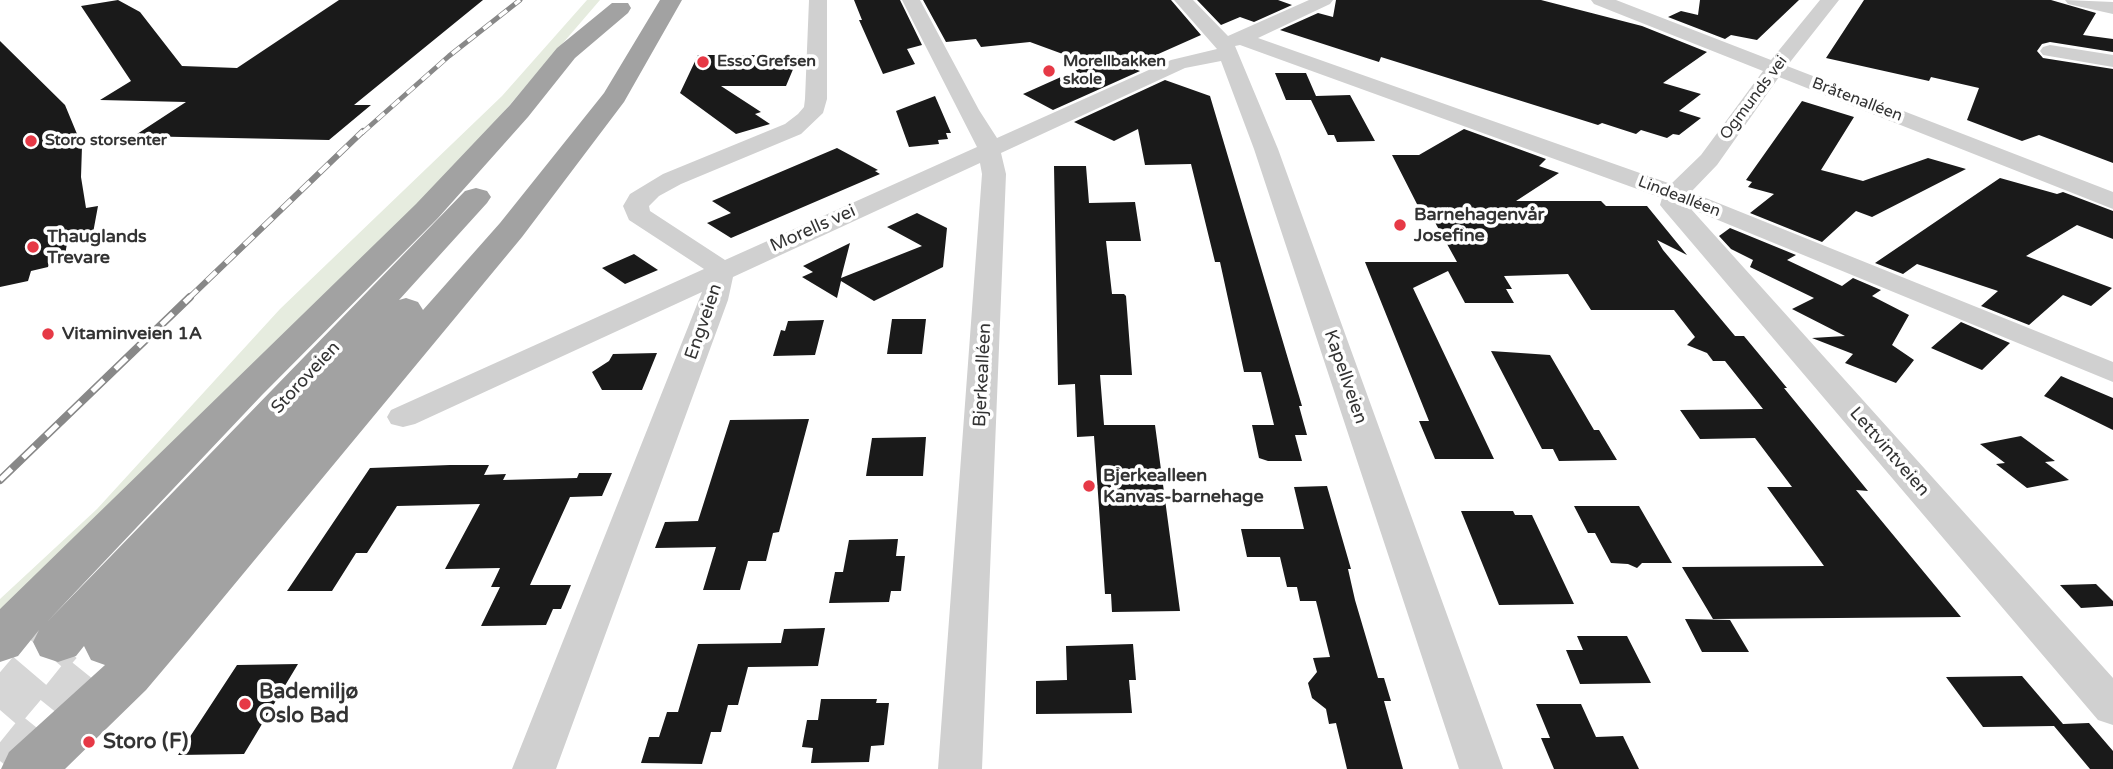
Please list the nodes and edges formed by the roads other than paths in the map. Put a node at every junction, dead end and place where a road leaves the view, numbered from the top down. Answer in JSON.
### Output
{"nodes":[{"id":1,"x":652,"y":0,"type":"edge"},
{"id":2,"x":671,"y":0,"type":"edge"},
{"id":3,"x":818,"y":0,"type":"edge"},
{"id":4,"x":911,"y":0,"type":"edge"},
{"id":5,"x":1183,"y":0,"type":"edge"},
{"id":6,"x":1324,"y":0,"type":"edge"},
{"id":7,"x":1600,"y":0,"type":"edge"},
{"id":8,"x":1830,"y":0,"type":"edge"},
{"id":9,"x":2074,"y":0,"type":"edge"},
{"id":10,"x":622,"y":4,"type":"edge"},
{"id":11,"x":2113,"y":8,"type":"edge"},
{"id":12,"x":1230,"y":45,"type":"junction"},
{"id":13,"x":2050,"y":51,"type":"dead end"},
{"id":14,"x":2113,"y":61,"type":"edge"},
{"id":15,"x":1775,"y":68,"type":"junction"},
{"id":16,"x":564,"y":111,"type":"junction"},
{"id":17,"x":991,"y":149,"type":"junction"},
{"id":18,"x":1675,"y":194,"type":"junction"},
{"id":19,"x":2113,"y":201,"type":"edge"},
{"id":20,"x":720,"y":272,"type":"junction"},
{"id":21,"x":2113,"y":373,"type":"edge"},
{"id":22,"x":403,"y":418,"type":"dead end"},
{"id":23,"x":0,"y":642,"type":"edge"},
{"id":24,"x":58,"y":642,"type":"tunnel mouth"},
{"id":25,"x":110,"y":646,"type":"tunnel mouth"},
{"id":26,"x":2113,"y":707,"type":"edge"},
{"id":27,"x":28,"y":769,"type":"edge"},
{"id":28,"x":534,"y":769,"type":"edge"},
{"id":29,"x":960,"y":769,"type":"edge"},
{"id":30,"x":1481,"y":769,"type":"edge"}],
"edges":[{"from":1,"to":16,"type":"highway"},
{"from":2,"to":27,"type":"highway"},
{"from":3,"to":20,"type":"street","name":"Engveien"},
{"from":4,"to":17,"type":"street","name":"Bjerkealléen"},
{"from":5,"to":12,"type":"street","name":"Kapellveien"},
{"from":6,"to":12,"type":"street","name":"Morells vei"},
{"from":7,"to":15,"type":"street","name":"Bråtenalléen"},
{"from":8,"to":15,"type":"street","name":"Ogmunds vei"},
{"from":9,"to":11,"type":"street"},
{"from":10,"to":16,"type":"highway"},
{"from":10,"to":23,"type":"highway"},
{"from":12,"to":17,"type":"street","name":"Morells vei"},
{"from":12,"to":18,"type":"street","name":"Lindealléen"},
{"from":12,"to":30,"type":"street","name":"Kapellveien"},
{"from":13,"to":14,"type":"street"},
{"from":15,"to":18,"type":"street","name":"Ogmunds vei"},
{"from":15,"to":19,"type":"street","name":"Bråtenalléen"},
{"from":16,"to":24,"type":"highway","name":"Storoveien"},
{"from":16,"to":25,"type":"highway","name":"Storoveien"},
{"from":17,"to":20,"type":"street","name":"Morells vei"},
{"from":17,"to":29,"type":"street","name":"Bjerkealléen"},
{"from":18,"to":21,"type":"street","name":"Lindealléen"},
{"from":18,"to":26,"type":"street","name":"Lettvintveien"},
{"from":20,"to":22,"type":"street","name":"Morells vei"},
{"from":20,"to":28,"type":"street","name":"Engveien"}]}
